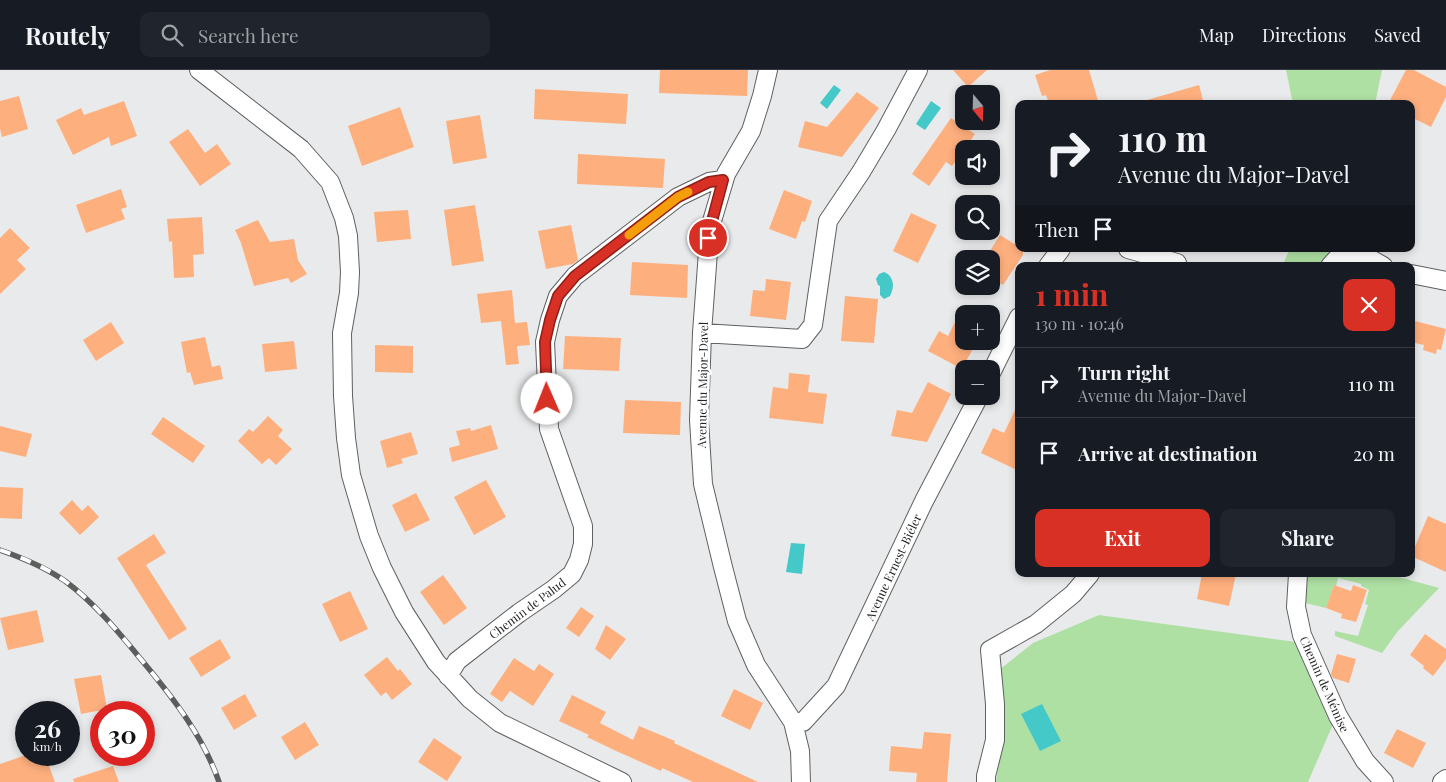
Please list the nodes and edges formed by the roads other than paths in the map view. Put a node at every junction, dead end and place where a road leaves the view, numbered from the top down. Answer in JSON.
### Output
{"nodes":[{"id":1,"x":199,"y":70,"type":"edge"},
{"id":2,"x":768,"y":70,"type":"edge"},
{"id":3,"x":918,"y":70,"type":"edge"},
{"id":4,"x":723,"y":180,"type":"junction"},
{"id":5,"x":1059,"y":252,"type":"edge"},
{"id":6,"x":1138,"y":252,"type":"edge"},
{"id":7,"x":1335,"y":260,"type":"edge"},
{"id":8,"x":1051,"y":262,"type":"edge"},
{"id":9,"x":1174,"y":262,"type":"edge"},
{"id":10,"x":1375,"y":262,"type":"edge"},
{"id":11,"x":1415,"y":275,"type":"edge"},
{"id":12,"x":1446,"y":281,"type":"edge"},
{"id":13,"x":1015,"y":325,"type":"edge"},
{"id":14,"x":702,"y":333,"type":"junction"},
{"id":15,"x":997,"y":360,"type":"edge"},
{"id":16,"x":974,"y":405,"type":"edge"},
{"id":17,"x":1087,"y":577,"type":"edge"},
{"id":18,"x":1298,"y":577,"type":"edge"},
{"id":19,"x":448,"y":676,"type":"junction"},
{"id":20,"x":793,"y":722,"type":"junction"},
{"id":21,"x":1446,"y":779,"type":"edge"},
{"id":22,"x":622,"y":782,"type":"edge"},
{"id":23,"x":801,"y":782,"type":"edge"},
{"id":24,"x":986,"y":782,"type":"edge"},
{"id":25,"x":1384,"y":782,"type":"edge"},
{"id":26,"x":1442,"y":782,"type":"edge"}],
"edges":[{"from":1,"to":19,"type":"street"},
{"from":2,"to":4,"type":"street","name":"Avenue du Major-Davel"},
{"from":3,"to":14,"type":"street"},
{"from":4,"to":14,"type":"street","name":"Avenue du Major-Davel"},
{"from":4,"to":19,"type":"street","name":"Chemin de Palud"},
{"from":5,"to":8,"type":"street"},
{"from":6,"to":9,"type":"street"},
{"from":7,"to":10,"type":"street"},
{"from":11,"to":12,"type":"street"},
{"from":13,"to":15,"type":"street"},
{"from":14,"to":20,"type":"street","name":"Avenue du Major-Davel"},
{"from":16,"to":20,"type":"street","name":"Avenue Ernest-Biéler"},
{"from":17,"to":24,"type":"street"},
{"from":18,"to":25,"type":"street","name":"Chemin de Mémise"},
{"from":19,"to":22,"type":"street"},
{"from":20,"to":23,"type":"street","name":"Avenue du Major-Davel"},
{"from":21,"to":26,"type":"street"}]}
